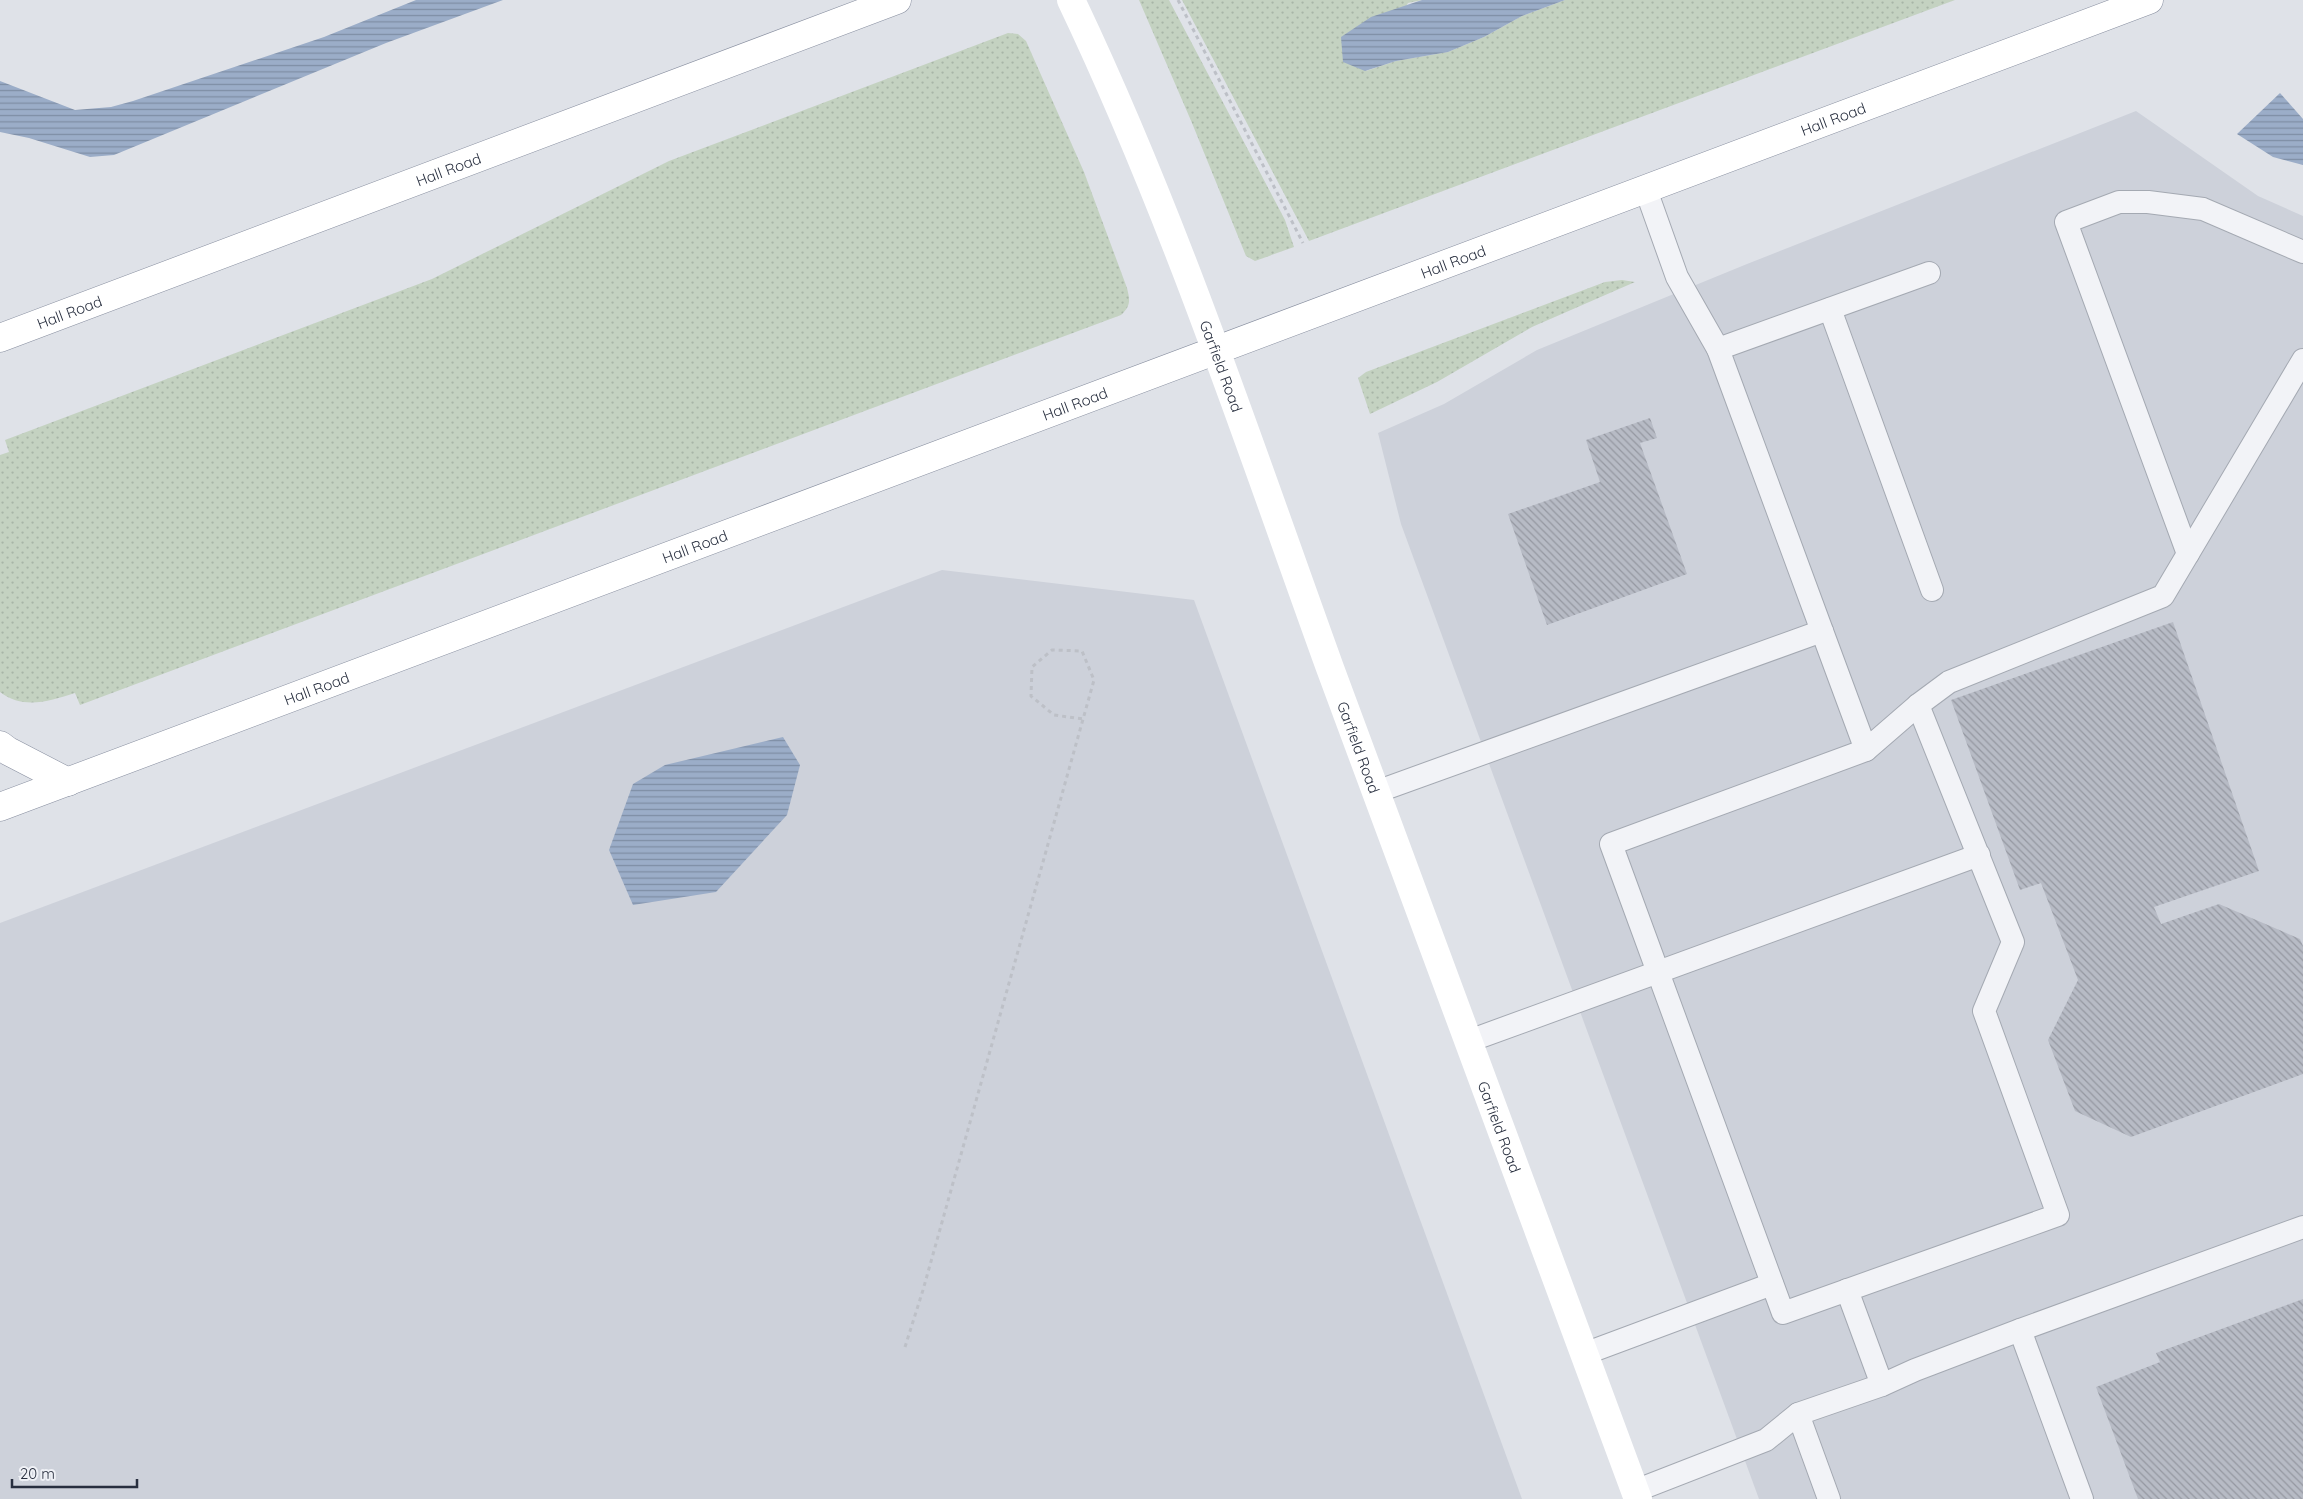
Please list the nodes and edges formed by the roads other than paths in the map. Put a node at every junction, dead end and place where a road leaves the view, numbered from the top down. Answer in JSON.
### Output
{"nodes":[{"id":1,"x":897,"y":0,"type":"edge"},
{"id":2,"x":1071,"y":0,"type":"edge"},
{"id":3,"x":2150,"y":0,"type":"edge"},
{"id":4,"x":1646,"y":190,"type":"junction"},
{"id":5,"x":2303,"y":252,"type":"edge"},
{"id":6,"x":1929,"y":273,"type":"dead end"},
{"id":7,"x":1830,"y":309,"type":"junction"},
{"id":8,"x":3,"y":339,"type":"edge"},
{"id":9,"x":1718,"y":349,"type":"junction"},
{"id":10,"x":1215,"y":351,"type":"junction"},
{"id":11,"x":2303,"y":360,"type":"edge"},
{"id":12,"x":2188,"y":554,"type":"junction"},
{"id":13,"x":1932,"y":590,"type":"dead end"},
{"id":14,"x":1822,"y":631,"type":"junction"},
{"id":15,"x":1918,"y":705,"type":"junction"},
{"id":16,"x":0,"y":745,"type":"edge"},
{"id":17,"x":1866,"y":750,"type":"junction"},
{"id":18,"x":68,"y":782,"type":"junction"},
{"id":19,"x":1376,"y":792,"type":"junction"},
{"id":20,"x":0,"y":807,"type":"edge"},
{"id":21,"x":1979,"y":855,"type":"junction"},
{"id":22,"x":1658,"y":972,"type":"junction"},
{"id":23,"x":1469,"y":1041,"type":"junction"},
{"id":24,"x":2303,"y":1226,"type":"edge"},
{"id":25,"x":1772,"y":1284,"type":"junction"},
{"id":26,"x":1846,"y":1290,"type":"junction"},
{"id":27,"x":2020,"y":1330,"type":"junction"},
{"id":28,"x":1584,"y":1354,"type":"junction"},
{"id":29,"x":1882,"y":1385,"type":"junction"},
{"id":30,"x":1798,"y":1414,"type":"junction"},
{"id":31,"x":1637,"y":1495,"type":"edge"},
{"id":32,"x":1829,"y":1499,"type":"edge"},
{"id":33,"x":2082,"y":1499,"type":"edge"}],
"edges":[{"from":1,"to":8,"type":"main road","name":"Hall Road"},
{"from":2,"to":10,"type":"main road","name":"Garfield Road"},
{"from":3,"to":4,"type":"main road","name":"Hall Road"},
{"from":4,"to":9,"type":"lane"},
{"from":4,"to":10,"type":"main road","name":"Hall Road"},
{"from":5,"to":12,"type":"lane"},
{"from":6,"to":7,"type":"lane"},
{"from":7,"to":9,"type":"lane"},
{"from":7,"to":13,"type":"lane"},
{"from":9,"to":14,"type":"lane"},
{"from":10,"to":18,"type":"main road","name":"Hall Road"},
{"from":10,"to":19,"type":"main road","name":"Garfield Road"},
{"from":11,"to":12,"type":"lane"},
{"from":12,"to":15,"type":"lane"},
{"from":14,"to":17,"type":"lane"},
{"from":14,"to":19,"type":"lane"},
{"from":15,"to":17,"type":"lane"},
{"from":15,"to":21,"type":"lane"},
{"from":16,"to":18,"type":"main road"},
{"from":17,"to":22,"type":"lane"},
{"from":18,"to":20,"type":"main road","name":"Hall Road"},
{"from":19,"to":23,"type":"main road","name":"Garfield Road"},
{"from":21,"to":22,"type":"lane"},
{"from":21,"to":26,"type":"lane"},
{"from":22,"to":23,"type":"lane"},
{"from":22,"to":25,"type":"lane"},
{"from":23,"to":28,"type":"main road","name":"Garfield Road"},
{"from":24,"to":27,"type":"lane"},
{"from":25,"to":26,"type":"lane"},
{"from":25,"to":28,"type":"lane"},
{"from":26,"to":29,"type":"lane"},
{"from":27,"to":29,"type":"lane"},
{"from":27,"to":33,"type":"lane"},
{"from":28,"to":31,"type":"main road","name":"Garfield Road"},
{"from":29,"to":30,"type":"lane"},
{"from":30,"to":31,"type":"lane"},
{"from":30,"to":32,"type":"lane"}]}
